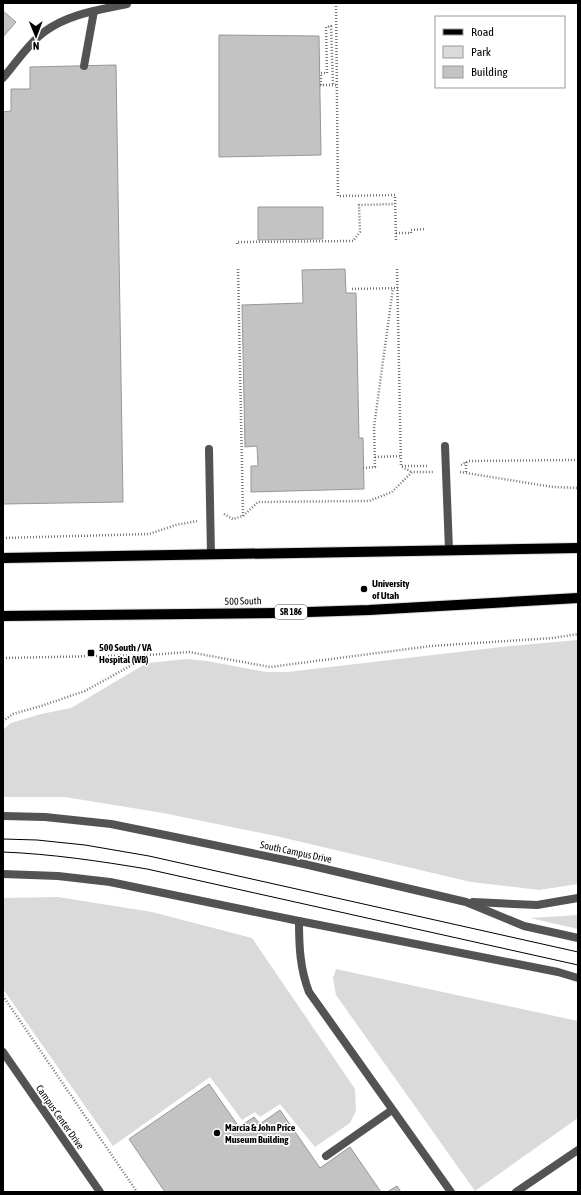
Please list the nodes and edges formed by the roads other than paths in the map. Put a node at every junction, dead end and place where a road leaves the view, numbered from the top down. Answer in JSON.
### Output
{"nodes":[{"id":1,"x":127,"y":3,"type":"edge"},
{"id":2,"x":94,"y":10,"type":"junction"},
{"id":3,"x":84,"y":66,"type":"dead end"},
{"id":4,"x":3,"y":78,"type":"edge"},
{"id":5,"x":445,"y":446,"type":"dead end"},
{"id":6,"x":209,"y":449,"type":"dead end"},
{"id":7,"x":578,"y":548,"type":"edge"},
{"id":8,"x":448,"y":550,"type":"junction"},
{"id":9,"x":211,"y":555,"type":"junction"},
{"id":10,"x":3,"y":558,"type":"edge"},
{"id":11,"x":578,"y":598,"type":"edge"},
{"id":12,"x":3,"y":616,"type":"edge"},
{"id":13,"x":3,"y":816,"type":"edge"},
{"id":14,"x":3,"y":874,"type":"edge"},
{"id":15,"x":578,"y":898,"type":"edge"},
{"id":16,"x":466,"y":902,"type":"junction"},
{"id":17,"x":299,"y":921,"type":"junction"},
{"id":18,"x":578,"y":938,"type":"edge"},
{"id":19,"x":578,"y":978,"type":"edge"},
{"id":20,"x":3,"y":1052,"type":"edge"},
{"id":21,"x":392,"y":1110,"type":"junction"},
{"id":22,"x":578,"y":1150,"type":"edge"},
{"id":23,"x":326,"y":1156,"type":"dead end"},
{"id":24,"x":100,"y":1192,"type":"edge"},
{"id":25,"x":451,"y":1192,"type":"edge"},
{"id":26,"x":516,"y":1192,"type":"edge"}],
"edges":[{"from":1,"to":2,"type":"street"},
{"from":2,"to":3,"type":"street"},
{"from":2,"to":4,"type":"street"},
{"from":5,"to":8,"type":"street"},
{"from":6,"to":9,"type":"street"},
{"from":7,"to":8,"type":"main road"},
{"from":8,"to":9,"type":"main road"},
{"from":9,"to":10,"type":"main road"},
{"from":11,"to":12,"type":"main road","name":"500 South","number":"SR 186"},
{"from":13,"to":16,"type":"street","name":"South Campus Drive"},
{"from":14,"to":17,"type":"street"},
{"from":15,"to":16,"type":"street"},
{"from":16,"to":18,"type":"street","name":"South Campus Drive"},
{"from":17,"to":19,"type":"street"},
{"from":17,"to":21,"type":"street"},
{"from":20,"to":24,"type":"street","name":"Campus Center Drive"},
{"from":21,"to":23,"type":"street"},
{"from":21,"to":25,"type":"street"},
{"from":22,"to":26,"type":"street"}]}
